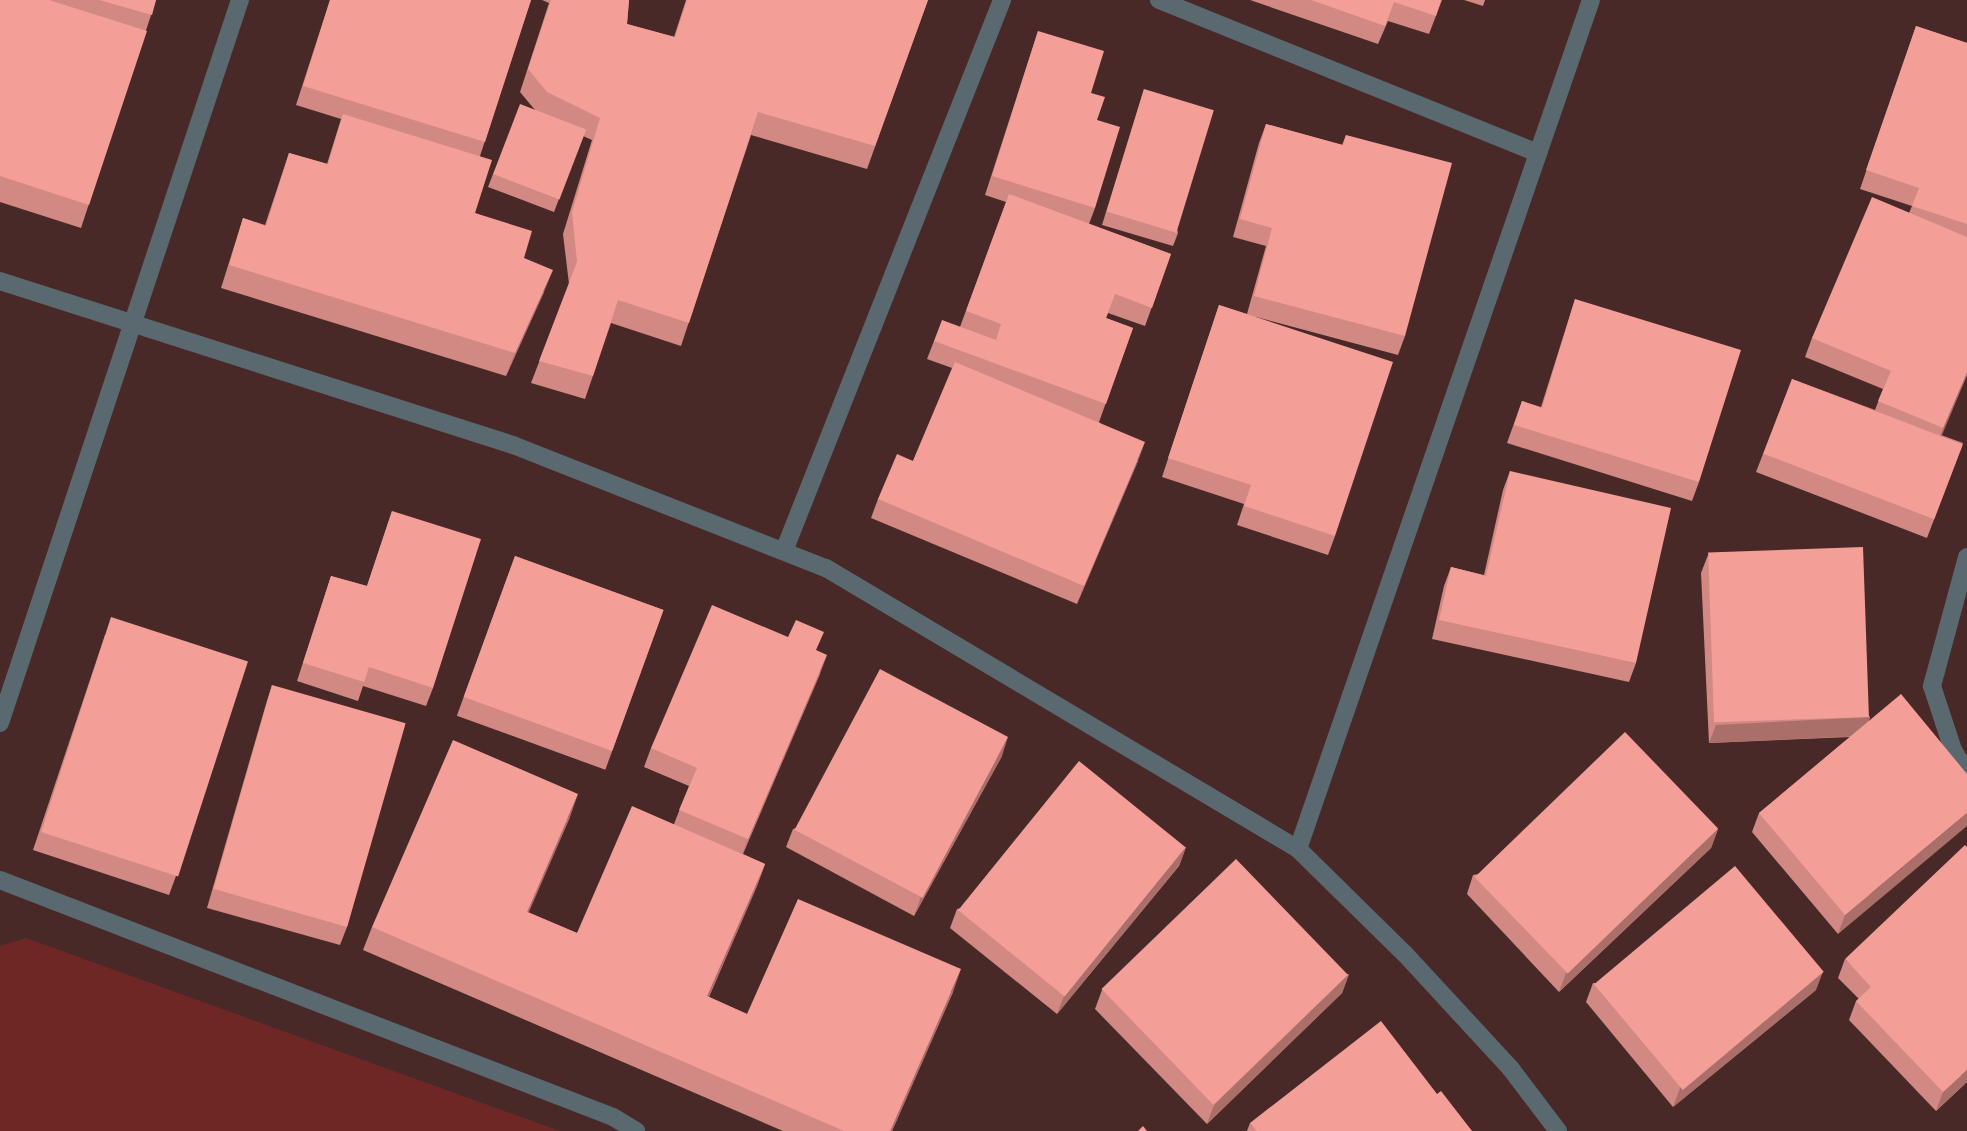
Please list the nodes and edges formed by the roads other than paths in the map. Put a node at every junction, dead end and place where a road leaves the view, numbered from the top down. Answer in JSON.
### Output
{"nodes":[{"id":1,"x":240,"y":0,"type":"edge"},
{"id":2,"x":1002,"y":0,"type":"edge"},
{"id":3,"x":1159,"y":0,"type":"edge"},
{"id":4,"x":1591,"y":0,"type":"edge"},
{"id":5,"x":1538,"y":153,"type":"junction"},
{"id":6,"x":0,"y":281,"type":"edge"},
{"id":7,"x":133,"y":323,"type":"junction"},
{"id":8,"x":784,"y":551,"type":"junction"},
{"id":9,"x":1967,"y":557,"type":"edge"},
{"id":10,"x":0,"y":723,"type":"edge"},
{"id":11,"x":1967,"y":773,"type":"edge"},
{"id":12,"x":1297,"y":849,"type":"junction"},
{"id":13,"x":0,"y":880,"type":"edge"},
{"id":14,"x":636,"y":1131,"type":"edge"},
{"id":15,"x":1558,"y":1131,"type":"edge"}],
"edges":[{"from":1,"to":7,"type":"street"},
{"from":2,"to":8,"type":"street"},
{"from":3,"to":5,"type":"street"},
{"from":4,"to":5,"type":"street"},
{"from":5,"to":12,"type":"street"},
{"from":6,"to":7,"type":"street"},
{"from":7,"to":8,"type":"street"},
{"from":7,"to":10,"type":"street"},
{"from":8,"to":12,"type":"street"},
{"from":9,"to":11,"type":"street"},
{"from":12,"to":15,"type":"street"},
{"from":13,"to":14,"type":"street"}]}
